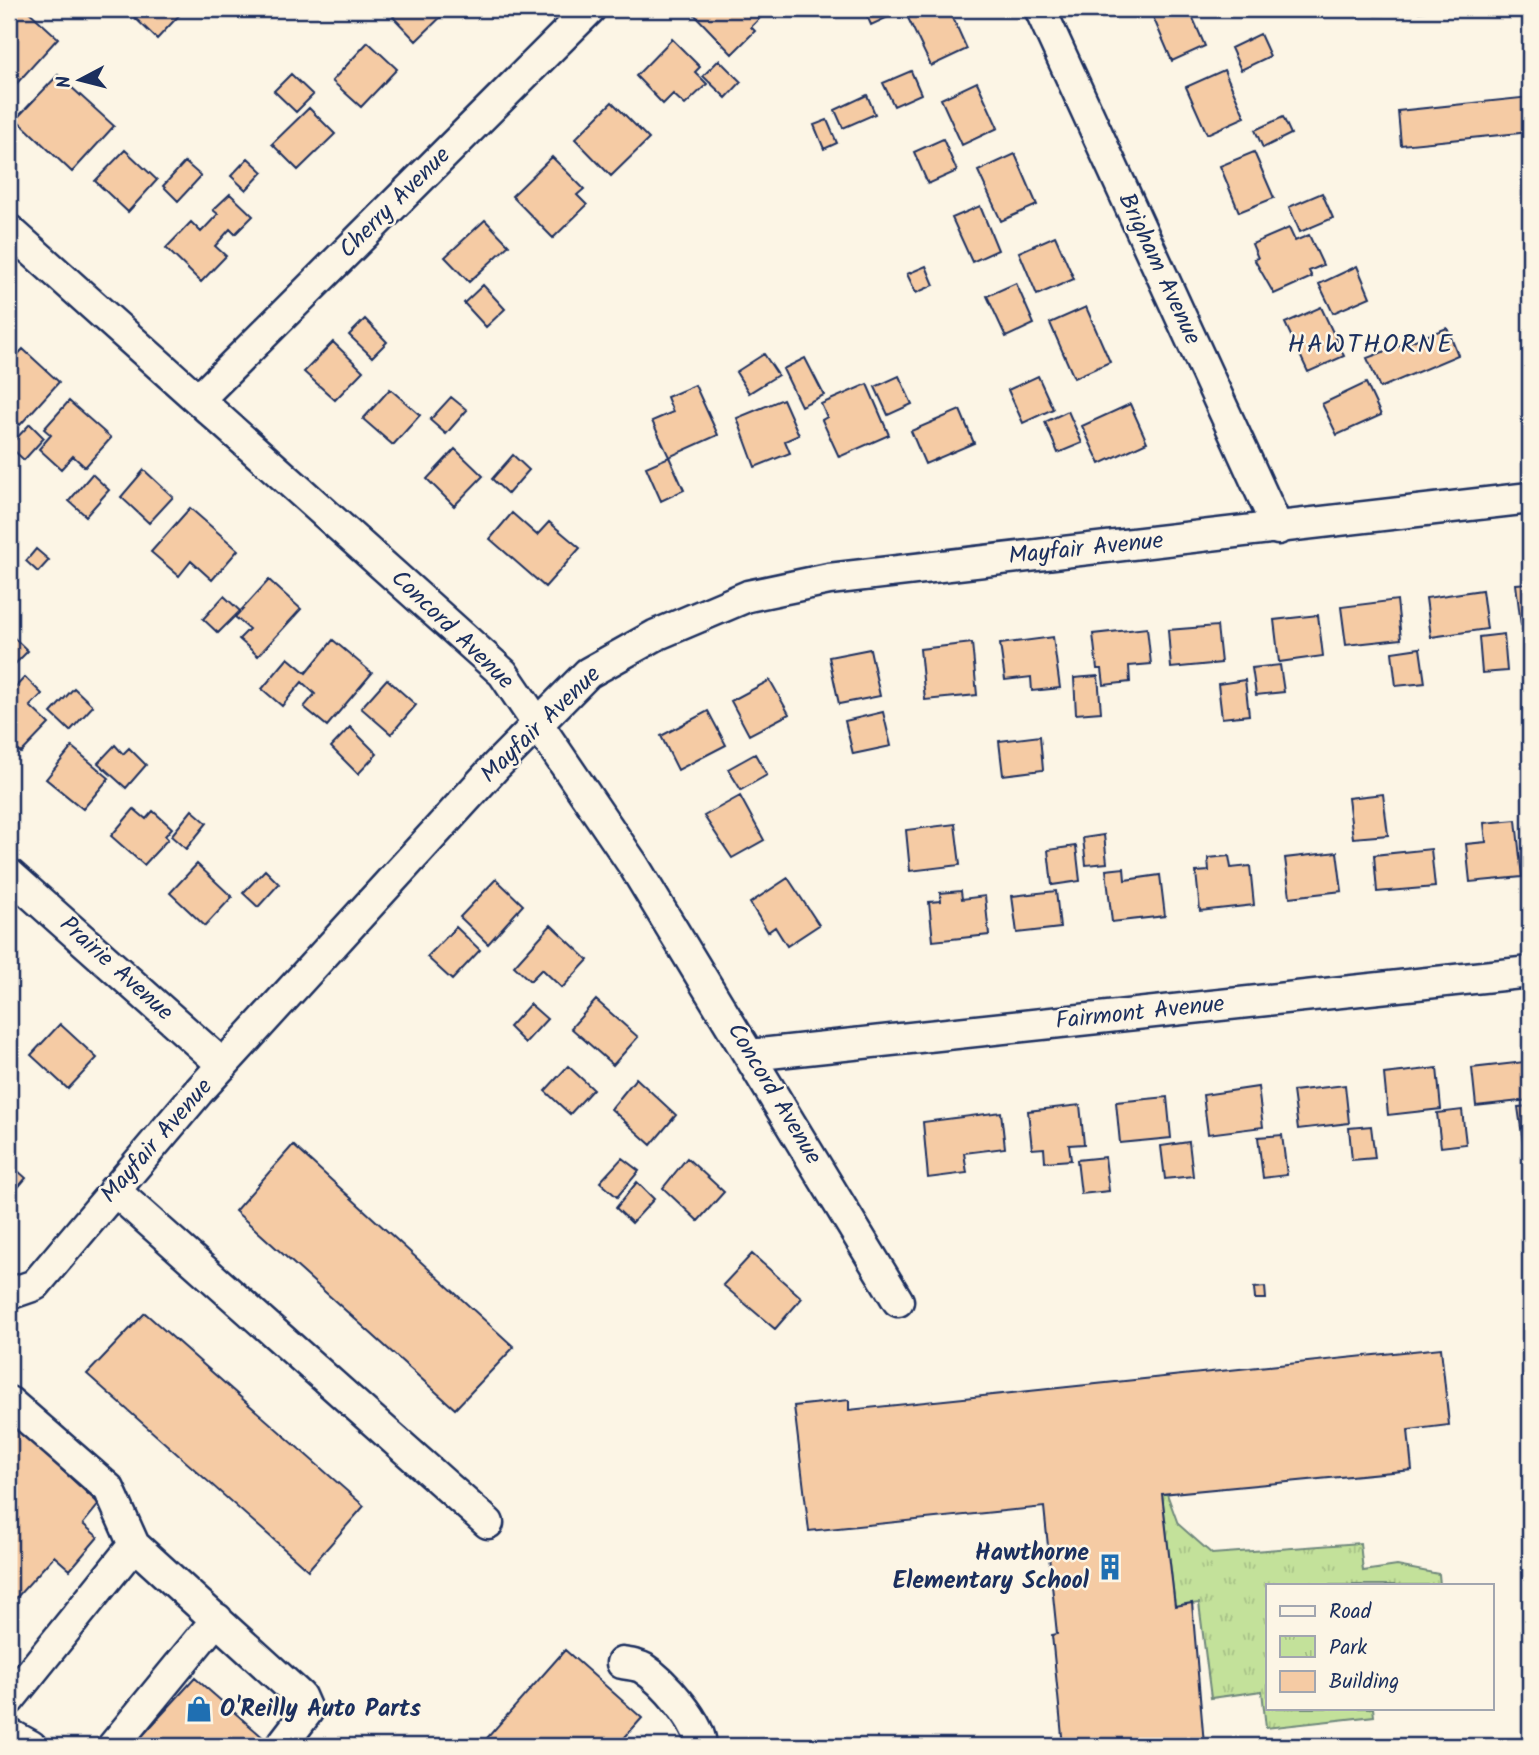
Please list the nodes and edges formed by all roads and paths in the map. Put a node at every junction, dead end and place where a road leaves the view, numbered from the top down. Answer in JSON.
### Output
{"nodes":[{"id":1,"x":590,"y":9,"type":"edge"},
{"id":2,"x":1040,"y":9,"type":"edge"},
{"id":3,"x":9,"y":230,"type":"edge"},
{"id":4,"x":200,"y":398,"type":"junction"},
{"id":5,"x":1530,"y":498,"type":"edge"},
{"id":6,"x":1278,"y":529,"type":"junction"},
{"id":7,"x":539,"y":722,"type":"junction"},
{"id":8,"x":9,"y":874,"type":"edge"},
{"id":9,"x":1530,"y":972,"type":"edge"},
{"id":10,"x":750,"y":1055,"type":"junction"},
{"id":11,"x":223,"y":1065,"type":"junction"},
{"id":12,"x":114,"y":1190,"type":"junction"},
{"id":13,"x":9,"y":1294,"type":"edge"},
{"id":14,"x":898,"y":1301,"type":"dead end"},
{"id":15,"x":9,"y":1402,"type":"edge"},
{"id":16,"x":488,"y":1523,"type":"dead end"},
{"id":17,"x":134,"y":1545,"type":"junction"},
{"id":18,"x":217,"y":1619,"type":"junction"},
{"id":19,"x":622,"y":1663,"type":"dead end"},
{"id":20,"x":9,"y":1700,"type":"edge"},
{"id":21,"x":9,"y":1734,"type":"edge"},
{"id":22,"x":32,"y":1746,"type":"edge"},
{"id":23,"x":113,"y":1746,"type":"edge"},
{"id":24,"x":281,"y":1746,"type":"edge"},
{"id":25,"x":701,"y":1746,"type":"edge"}],
"edges":[{"from":1,"to":4,"type":"street","name":"Cherry Avenue"},
{"from":2,"to":6,"type":"street","name":"Brigham Avenue"},
{"from":3,"to":4,"type":"street","name":"Concord Avenue"},
{"from":4,"to":7,"type":"street","name":"Concord Avenue"},
{"from":5,"to":6,"type":"street","name":"Mayfair Avenue"},
{"from":6,"to":7,"type":"street","name":"Mayfair Avenue"},
{"from":7,"to":10,"type":"street","name":"Concord Avenue"},
{"from":7,"to":11,"type":"street","name":"Mayfair Avenue"},
{"from":8,"to":11,"type":"street","name":"Prairie Avenue"},
{"from":9,"to":10,"type":"street","name":"Fairmont Avenue"},
{"from":10,"to":14,"type":"street","name":"Concord Avenue"},
{"from":11,"to":12,"type":"street","name":"Mayfair Avenue"},
{"from":12,"to":13,"type":"street","name":"Mayfair Avenue"},
{"from":12,"to":16,"type":"street"},
{"from":15,"to":17,"type":"street"},
{"from":17,"to":18,"type":"street"},
{"from":17,"to":20,"type":"street"},
{"from":18,"to":23,"type":"street"},
{"from":18,"to":24,"type":"street"},
{"from":19,"to":25,"type":"street"},
{"from":21,"to":22,"type":"street"}]}
